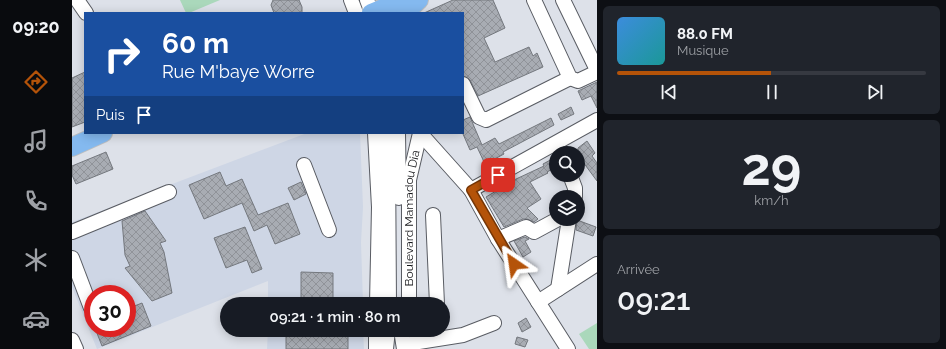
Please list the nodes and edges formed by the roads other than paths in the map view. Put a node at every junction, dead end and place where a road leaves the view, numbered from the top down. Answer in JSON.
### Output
{"nodes":[{"id":1,"x":77,"y":0,"type":"edge"},
{"id":2,"x":350,"y":0,"type":"edge"},
{"id":3,"x":367,"y":0,"type":"edge"},
{"id":4,"x":419,"y":0,"type":"edge"},
{"id":5,"x":534,"y":0,"type":"edge"},
{"id":6,"x":563,"y":0,"type":"edge"},
{"id":7,"x":393,"y":4,"type":"edge"},
{"id":8,"x":85,"y":12,"type":"edge"},
{"id":9,"x":356,"y":12,"type":"edge"},
{"id":10,"x":371,"y":12,"type":"edge"},
{"id":11,"x":373,"y":12,"type":"edge"},
{"id":12,"x":406,"y":12,"type":"edge"},
{"id":13,"x":597,"y":71,"type":"edge"},
{"id":14,"x":570,"y":78,"type":"junction"},
{"id":15,"x":464,"y":86,"type":"edge"},
{"id":16,"x":597,"y":120,"type":"edge"},
{"id":17,"x":101,"y":134,"type":"edge"},
{"id":18,"x":374,"y":134,"type":"edge"},
{"id":19,"x":387,"y":134,"type":"edge"},
{"id":20,"x":398,"y":134,"type":"edge"},
{"id":21,"x":420,"y":134,"type":"edge"},
{"id":22,"x":421,"y":134,"type":"edge"},
{"id":23,"x":559,"y":146,"type":"edge"},
{"id":24,"x":72,"y":147,"type":"edge"},
{"id":25,"x":549,"y":151,"type":"edge"},
{"id":26,"x":304,"y":165,"type":"dead end"},
{"id":27,"x":471,"y":190,"type":"junction"},
{"id":28,"x":169,"y":192,"type":"dead end"},
{"id":29,"x":433,"y":215,"type":"dead end"},
{"id":30,"x":549,"y":224,"type":"edge"},
{"id":31,"x":568,"y":226,"type":"edge"},
{"id":32,"x":329,"y":230,"type":"dead end"},
{"id":33,"x":72,"y":232,"type":"edge"},
{"id":34,"x":498,"y":239,"type":"junction"},
{"id":35,"x":72,"y":258,"type":"edge"},
{"id":36,"x":597,"y":264,"type":"edge"},
{"id":37,"x":558,"y":289,"type":"junction"},
{"id":38,"x":84,"y":291,"type":"edge"},
{"id":39,"x":377,"y":297,"type":"edge"},
{"id":40,"x":389,"y":297,"type":"edge"},
{"id":41,"x":400,"y":297,"type":"edge"},
{"id":42,"x":409,"y":297,"type":"edge"},
{"id":43,"x":437,"y":297,"type":"edge"},
{"id":44,"x":538,"y":302,"type":"junction"},
{"id":45,"x":494,"y":323,"type":"dead end"},
{"id":46,"x":450,"y":335,"type":"edge"},
{"id":47,"x":376,"y":337,"type":"edge"},
{"id":48,"x":387,"y":337,"type":"edge"},
{"id":49,"x":399,"y":337,"type":"edge"},
{"id":50,"x":431,"y":337,"type":"edge"},
{"id":51,"x":72,"y":340,"type":"edge"},
{"id":52,"x":411,"y":343,"type":"edge"},
{"id":53,"x":76,"y":349,"type":"edge"},
{"id":54,"x":376,"y":349,"type":"edge"},
{"id":55,"x":386,"y":349,"type":"edge"},
{"id":56,"x":396,"y":349,"type":"edge"},
{"id":57,"x":568,"y":349,"type":"edge"}],
"edges":[{"from":1,"to":8,"type":"street"},
{"from":2,"to":9,"type":"street"},
{"from":3,"to":10,"type":"street"},
{"from":4,"to":12,"type":"main road"},
{"from":5,"to":14,"type":"street"},
{"from":6,"to":13,"type":"street"},
{"from":7,"to":11,"type":"main road"},
{"from":13,"to":14,"type":"street"},
{"from":14,"to":15,"type":"street"},
{"from":16,"to":23,"type":"street"},
{"from":17,"to":24,"type":"main road"},
{"from":18,"to":39,"type":"street"},
{"from":19,"to":40,"type":"street","name":"Boulevard Mamadou Dia"},
{"from":20,"to":41,"type":"street"},
{"from":21,"to":42,"type":"street","name":"Boulevard Mamadou Dia"},
{"from":22,"to":27,"type":"street"},
{"from":25,"to":27,"type":"street"},
{"from":26,"to":32,"type":"street"},
{"from":27,"to":34,"type":"street"},
{"from":28,"to":33,"type":"street"},
{"from":29,"to":43,"type":"street"},
{"from":30,"to":34,"type":"street"},
{"from":31,"to":37,"type":"street"},
{"from":34,"to":44,"type":"street"},
{"from":35,"to":38,"type":"street"},
{"from":36,"to":37,"type":"street"},
{"from":37,"to":44,"type":"street"},
{"from":44,"to":57,"type":"street"},
{"from":45,"to":46,"type":"street"},
{"from":47,"to":54,"type":"street"},
{"from":48,"to":55,"type":"street"},
{"from":49,"to":56,"type":"street"},
{"from":50,"to":52,"type":"street"},
{"from":51,"to":53,"type":"street"}]}
